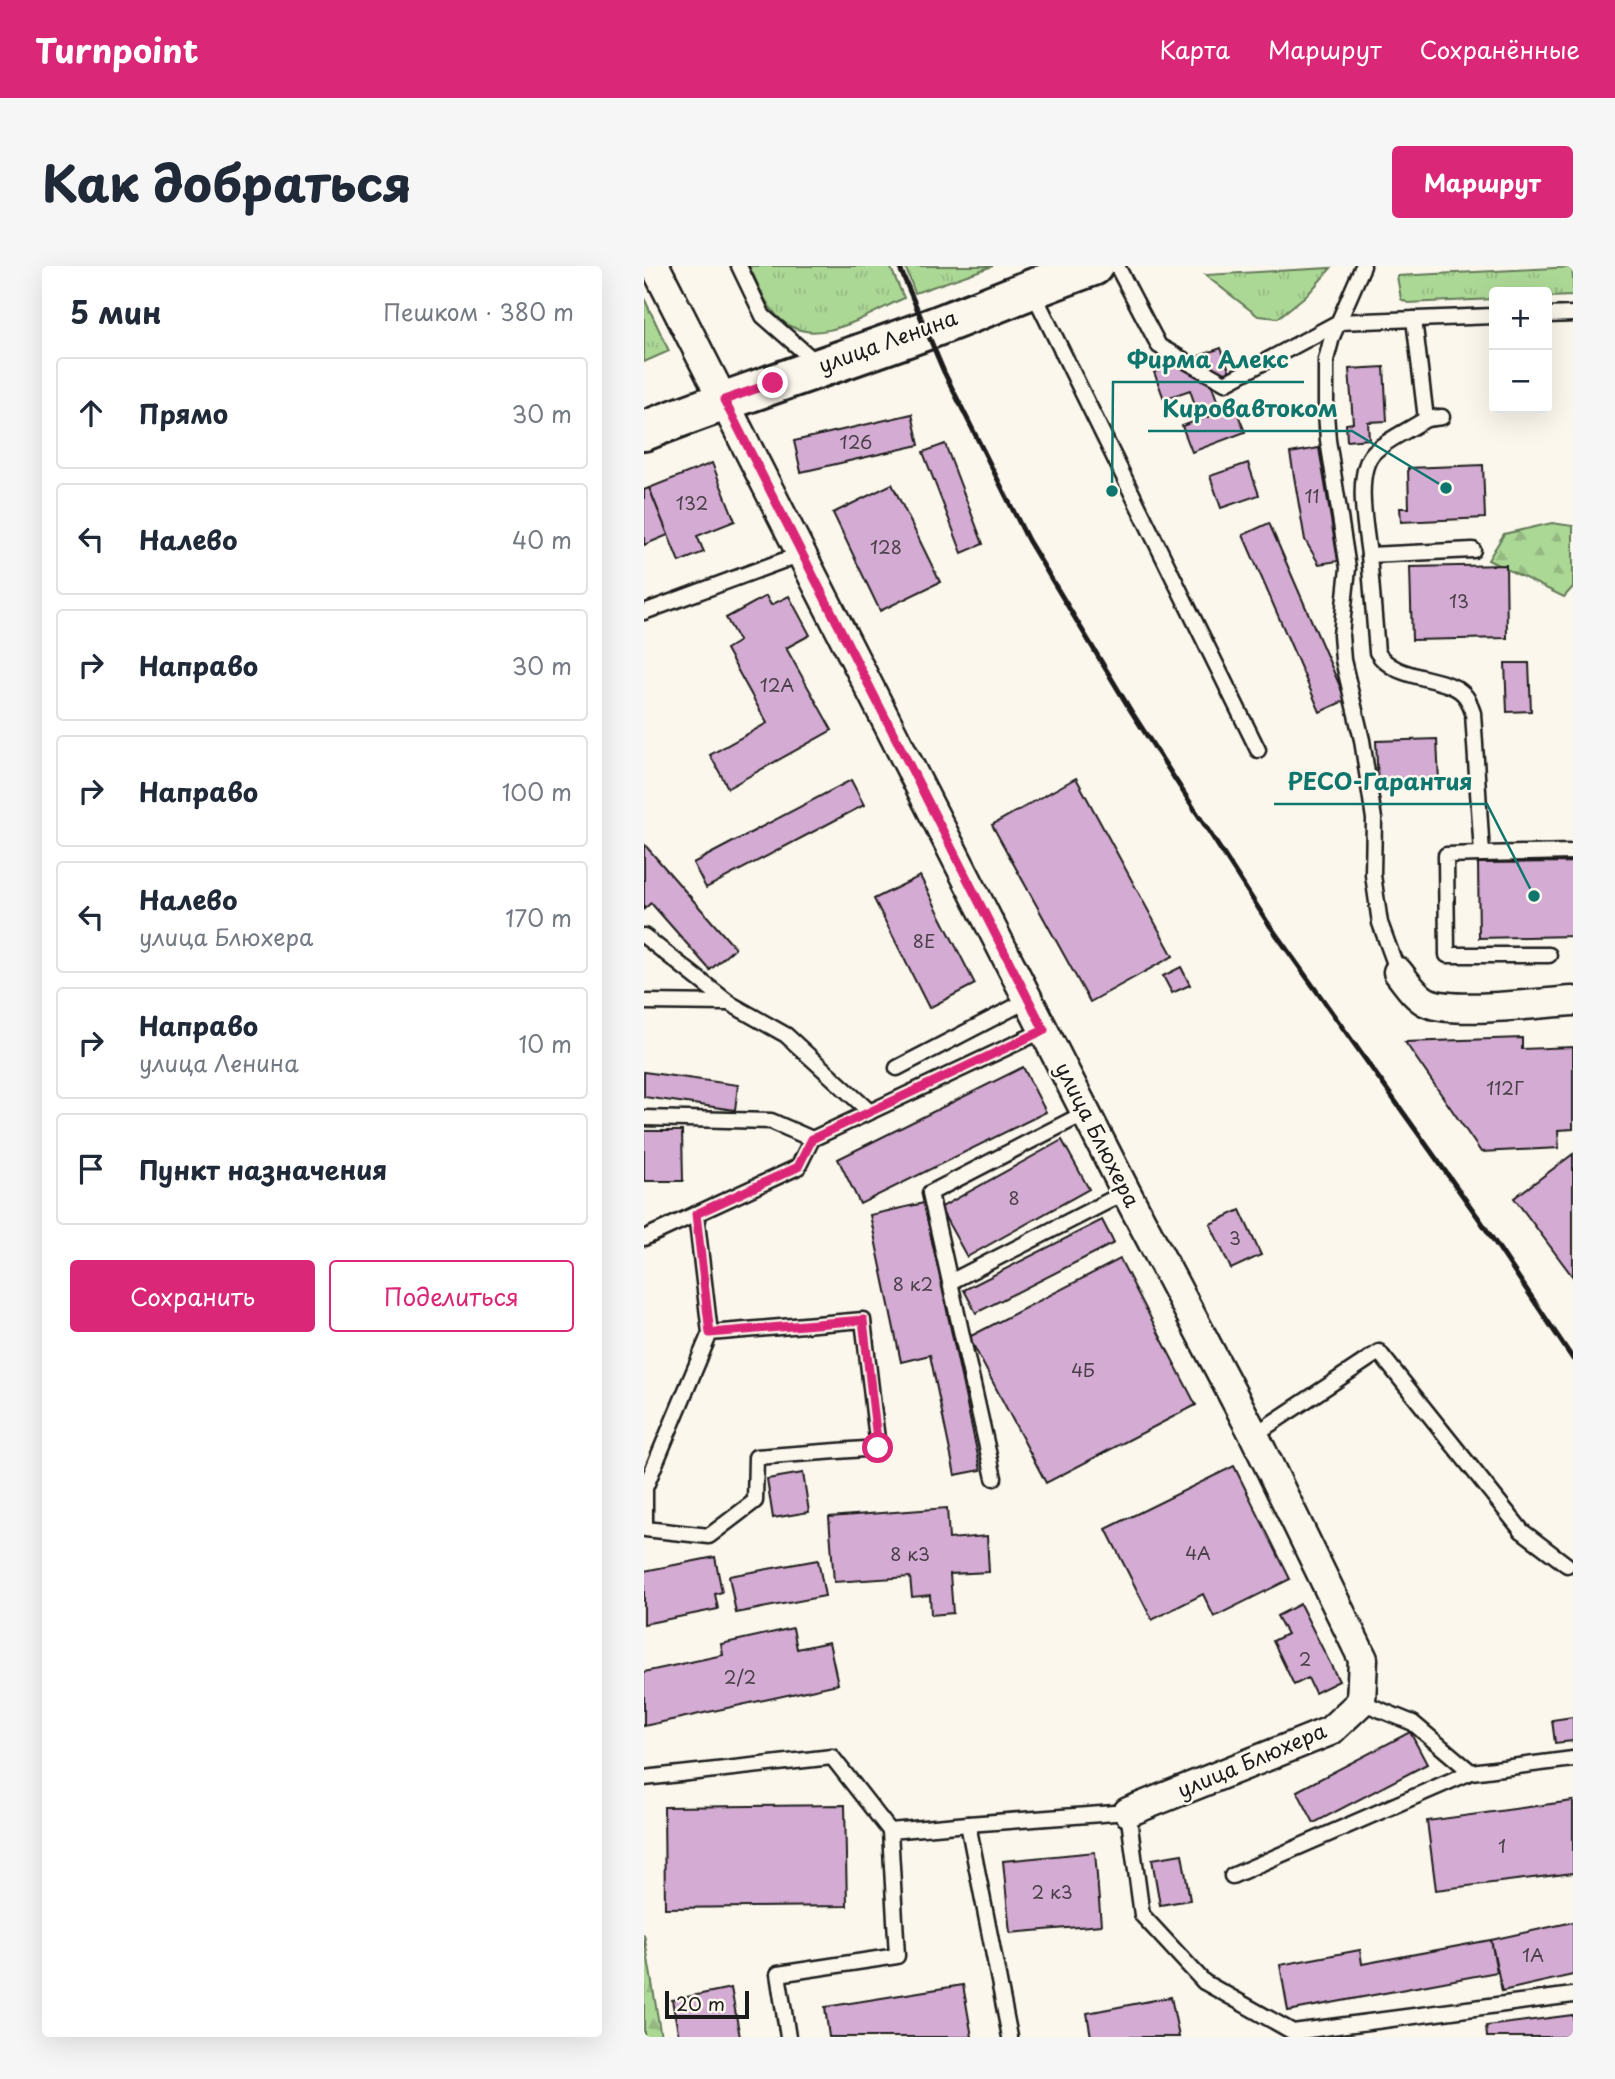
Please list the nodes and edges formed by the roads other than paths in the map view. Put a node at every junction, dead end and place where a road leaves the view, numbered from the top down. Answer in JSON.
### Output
{"nodes":[{"id":1,"x":655,"y":266,"type":"edge"},
{"id":2,"x":739,"y":266,"type":"edge"},
{"id":3,"x":1093,"y":266,"type":"edge"},
{"id":4,"x":1117,"y":266,"type":"edge"},
{"id":5,"x":1363,"y":266,"type":"edge"},
{"id":6,"x":1031,"y":287,"type":"junction"},
{"id":7,"x":1552,"y":314,"type":"edge"},
{"id":8,"x":1573,"y":314,"type":"edge"},
{"id":9,"x":1489,"y":316,"type":"edge"},
{"id":10,"x":1415,"y":319,"type":"junction"},
{"id":11,"x":1339,"y":322,"type":"junction"},
{"id":12,"x":820,"y":366,"type":"junction"},
{"id":13,"x":724,"y":400,"type":"junction"},
{"id":14,"x":1442,"y":417,"type":"dead end"},
{"id":15,"x":1426,"y":419,"type":"junction"},
{"id":16,"x":644,"y":431,"type":"edge"},
{"id":17,"x":1473,"y":550,"type":"dead end"},
{"id":18,"x":802,"y":554,"type":"junction"},
{"id":19,"x":1369,"y":555,"type":"junction"},
{"id":20,"x":644,"y":612,"type":"edge"},
{"id":21,"x":1258,"y":750,"type":"dead end"},
{"id":22,"x":1573,"y":852,"type":"edge"},
{"id":23,"x":1482,"y":854,"type":"junction"},
{"id":24,"x":644,"y":936,"type":"edge"},
{"id":25,"x":1549,"y":955,"type":"dead end"},
{"id":26,"x":1398,"y":972,"type":"joint"},
{"id":27,"x":1028,"y":1000,"type":"junction"},
{"id":28,"x":1573,"y":1001,"type":"edge"},
{"id":29,"x":644,"y":1002,"type":"edge"},
{"id":30,"x":729,"y":1003,"type":"junction"},
{"id":31,"x":1044,"y":1030,"type":"junction"},
{"id":32,"x":897,"y":1068,"type":"dead end"},
{"id":33,"x":870,"y":1112,"type":"junction"},
{"id":34,"x":1085,"y":1113,"type":"junction"},
{"id":35,"x":644,"y":1118,"type":"edge"},
{"id":36,"x":812,"y":1139,"type":"junction"},
{"id":37,"x":1126,"y":1192,"type":"junction"},
{"id":38,"x":696,"y":1214,"type":"junction"},
{"id":39,"x":644,"y":1238,"type":"edge"},
{"id":40,"x":950,"y":1282,"type":"junction"},
{"id":41,"x":710,"y":1333,"type":"junction"},
{"id":42,"x":1254,"y":1435,"type":"junction"},
{"id":43,"x":994,"y":1478,"type":"dead end"},
{"id":44,"x":1567,"y":1565,"type":"dead end"},
{"id":45,"x":1361,"y":1702,"type":"junction"},
{"id":46,"x":1573,"y":1759,"type":"edge"},
{"id":47,"x":1471,"y":1772,"type":"junction"},
{"id":48,"x":644,"y":1778,"type":"edge"},
{"id":49,"x":1128,"y":1812,"type":"junction"},
{"id":50,"x":968,"y":1824,"type":"junction"},
{"id":51,"x":890,"y":1831,"type":"junction"},
{"id":52,"x":1232,"y":1876,"type":"dead end"},
{"id":53,"x":1573,"y":1995,"type":"edge"},
{"id":54,"x":1355,"y":2031,"type":"edge"},
{"id":55,"x":788,"y":2037,"type":"edge"},
{"id":56,"x":1010,"y":2037,"type":"edge"}],
"edges":[{"from":1,"to":13,"type":"street","name":"улица Блюхера"},
{"from":2,"to":12,"type":"lane"},
{"from":3,"to":6,"type":"main road","name":"улица Ленина"},
{"from":4,"to":11,"type":"lane"},
{"from":5,"to":11,"type":"lane"},
{"from":6,"to":12,"type":"main road","name":"улица Ленина"},
{"from":6,"to":21,"type":"lane"},
{"from":7,"to":8,"type":"lane"},
{"from":9,"to":10,"type":"lane"},
{"from":10,"to":11,"type":"lane"},
{"from":10,"to":15,"type":"lane"},
{"from":11,"to":26,"type":"lane"},
{"from":12,"to":13,"type":"main road","name":"улица Ленина"},
{"from":13,"to":16,"type":"main road","name":"улица Ленина"},
{"from":13,"to":18,"type":"street","name":"улица Блюхера"},
{"from":14,"to":15,"type":"lane"},
{"from":15,"to":19,"type":"lane"},
{"from":17,"to":19,"type":"lane"},
{"from":18,"to":20,"type":"lane"},
{"from":18,"to":27,"type":"street","name":"улица Блюхера"},
{"from":19,"to":23,"type":"lane"},
{"from":22,"to":23,"type":"lane"},
{"from":23,"to":25,"type":"lane"},
{"from":24,"to":30,"type":"lane"},
{"from":26,"to":28,"type":"street"},
{"from":27,"to":31,"type":"street","name":"улица Блюхера"},
{"from":27,"to":32,"type":"lane"},
{"from":29,"to":30,"type":"lane"},
{"from":30,"to":33,"type":"lane"},
{"from":31,"to":33,"type":"lane"},
{"from":31,"to":34,"type":"street","name":"улица Блюхера"},
{"from":33,"to":36,"type":"lane"},
{"from":34,"to":37,"type":"street","name":"улица Блюхера"},
{"from":34,"to":40,"type":"lane"},
{"from":35,"to":36,"type":"lane"},
{"from":36,"to":38,"type":"lane"},
{"from":37,"to":40,"type":"lane"},
{"from":37,"to":42,"type":"street","name":"улица Блюхера"},
{"from":38,"to":39,"type":"lane"},
{"from":38,"to":41,"type":"lane"},
{"from":40,"to":43,"type":"lane"},
{"from":41,"to":41,"type":"lane"},
{"from":42,"to":44,"type":"lane"},
{"from":42,"to":45,"type":"street","name":"улица Блюхера"},
{"from":45,"to":47,"type":"lane"},
{"from":45,"to":49,"type":"street","name":"улица Блюхера"},
{"from":46,"to":47,"type":"lane"},
{"from":47,"to":52,"type":"lane"},
{"from":48,"to":51,"type":"lane"},
{"from":49,"to":50,"type":"lane"},
{"from":49,"to":54,"type":"lane"},
{"from":50,"to":51,"type":"lane"},
{"from":50,"to":56,"type":"lane"},
{"from":51,"to":55,"type":"lane"},
{"from":53,"to":54,"type":"lane"}]}
